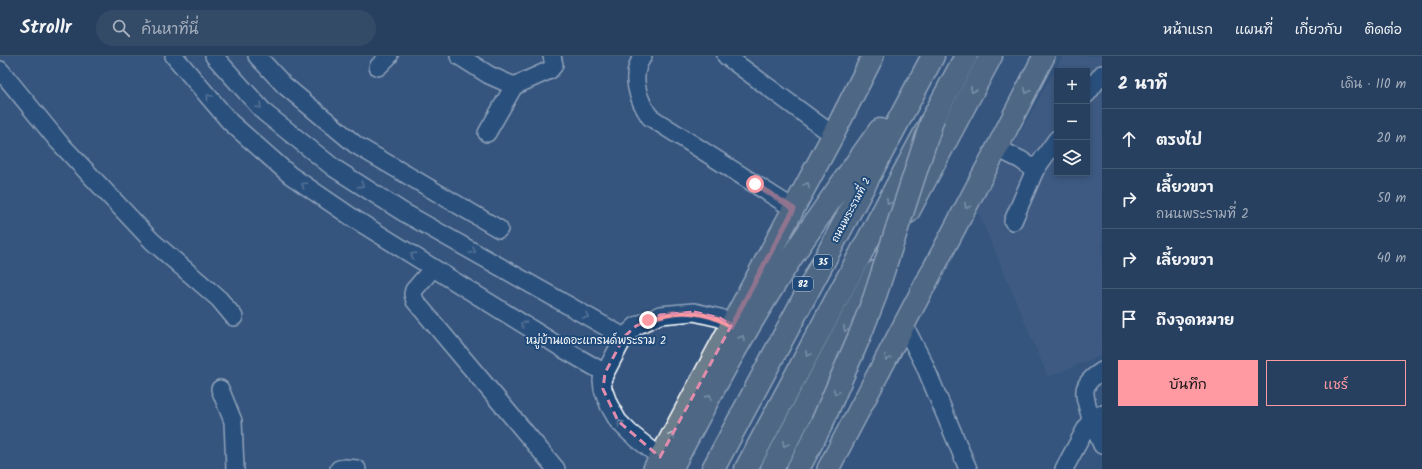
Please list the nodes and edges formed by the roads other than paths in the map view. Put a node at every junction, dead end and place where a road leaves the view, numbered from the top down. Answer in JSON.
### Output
{"nodes":[{"id":1,"x":174,"y":56,"type":"edge"},
{"id":2,"x":214,"y":56,"type":"edge"},
{"id":3,"x":257,"y":56,"type":"edge"},
{"id":4,"x":459,"y":56,"type":"edge"},
{"id":5,"x":552,"y":56,"type":"edge"},
{"id":6,"x":643,"y":56,"type":"edge"},
{"id":7,"x":726,"y":56,"type":"edge"},
{"id":8,"x":873,"y":56,"type":"edge"},
{"id":9,"x":924,"y":56,"type":"edge"},
{"id":10,"x":933,"y":56,"type":"edge"},
{"id":11,"x":966,"y":56,"type":"edge"},
{"id":12,"x":991,"y":56,"type":"edge"},
{"id":13,"x":1044,"y":56,"type":"edge"},
{"id":14,"x":0,"y":70,"type":"edge"},
{"id":15,"x":1102,"y":74,"type":"edge"},
{"id":16,"x":514,"y":86,"type":"junction"},
{"id":17,"x":1090,"y":90,"type":"edge"},
{"id":18,"x":901,"y":100,"type":"junction"},
{"id":19,"x":933,"y":118,"type":"junction"},
{"id":20,"x":487,"y":133,"type":"dead end"},
{"id":21,"x":833,"y":135,"type":"junction"},
{"id":22,"x":1056,"y":140,"type":"edge"},
{"id":23,"x":997,"y":148,"type":"junction"},
{"id":24,"x":1035,"y":170,"type":"junction"},
{"id":25,"x":794,"y":209,"type":"junction"},
{"id":26,"x":1013,"y":221,"type":"dead end"},
{"id":27,"x":499,"y":229,"type":"dead end"},
{"id":28,"x":433,"y":268,"type":"junction"},
{"id":29,"x":234,"y":317,"type":"dead end"},
{"id":30,"x":904,"y":325,"type":"junction"},
{"id":31,"x":731,"y":326,"type":"junction"},
{"id":32,"x":624,"y":337,"type":"junction"},
{"id":33,"x":1102,"y":371,"type":"edge"},
{"id":34,"x":605,"y":373,"type":"junction"},
{"id":35,"x":220,"y":389,"type":"dead end"},
{"id":36,"x":1096,"y":416,"type":"edge"},
{"id":37,"x":1102,"y":445,"type":"edge"},
{"id":38,"x":662,"y":465,"type":"edge"},
{"id":39,"x":235,"y":469,"type":"edge"},
{"id":40,"x":339,"y":469,"type":"edge"},
{"id":41,"x":357,"y":469,"type":"edge"},
{"id":42,"x":556,"y":469,"type":"edge"},
{"id":43,"x":705,"y":469,"type":"edge"},
{"id":44,"x":713,"y":469,"type":"edge"},
{"id":45,"x":746,"y":469,"type":"edge"},
{"id":46,"x":772,"y":469,"type":"edge"},
{"id":47,"x":798,"y":469,"type":"edge"},
{"id":48,"x":828,"y":469,"type":"edge"},
{"id":49,"x":968,"y":469,"type":"edge"},
{"id":50,"x":1064,"y":469,"type":"edge"}],
"edges":[{"from":28,"to":1,"type":"street","one_way":true},
{"from":2,"to":32,"type":"street","one_way":true},
{"from":3,"to":27,"type":"street"},
{"from":4,"to":16,"type":"street"},
{"from":5,"to":16,"type":"street"},
{"from":6,"to":25,"type":"street"},
{"from":7,"to":21,"type":"street"},
{"from":8,"to":21,"type":"main road"},
{"from":9,"to":18,"type":"highway","number":"82"},
{"from":10,"to":44,"type":"highway","name":"ถนนพระรามที่ 2","number":"35"},
{"from":11,"to":19,"type":"highway"},
{"from":12,"to":46,"type":"highway","one_way":true},
{"from":13,"to":23,"type":"main road","one_way":true},
{"from":14,"to":29,"type":"street"},
{"from":15,"to":17,"type":"street"},
{"from":16,"to":20,"type":"street"},
{"from":38,"to":18,"type":"highway","one_way":true},
{"from":18,"to":43,"type":"highway","number":"82"},
{"from":19,"to":45,"type":"highway","one_way":true,"bridge":true},
{"from":19,"to":47,"type":"highway","one_way":true,"bridge":true},
{"from":25,"to":21,"type":"main road","one_way":true},
{"from":22,"to":24,"type":"street"},
{"from":23,"to":24,"type":"street"},
{"from":23,"to":30,"type":"main road","one_way":true},
{"from":24,"to":26,"type":"street"},
{"from":25,"to":31,"type":"main road"},
{"from":34,"to":28,"type":"street","one_way":true},
{"from":28,"to":42,"type":"street"},
{"from":30,"to":48,"type":"main road","one_way":true},
{"from":30,"to":49,"type":"street"},
{"from":31,"to":32,"type":"street"},
{"from":38,"to":31,"type":"main road","one_way":true},
{"from":32,"to":34,"type":"street"},
{"from":33,"to":36,"type":"street"},
{"from":38,"to":34,"type":"street","one_way":true},
{"from":35,"to":39,"type":"street"},
{"from":36,"to":37,"type":"street"},
{"from":36,"to":50,"type":"street"},
{"from":40,"to":41,"type":"street"}]}
